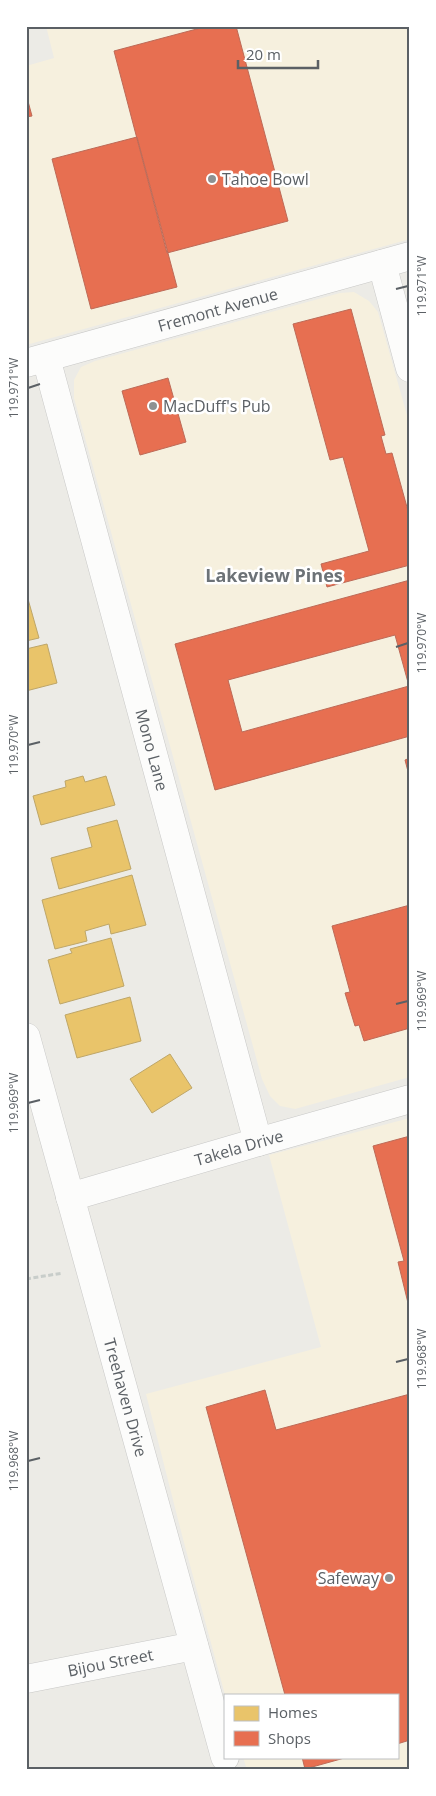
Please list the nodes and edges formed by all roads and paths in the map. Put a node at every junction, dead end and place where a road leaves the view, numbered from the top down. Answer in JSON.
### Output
{"nodes":[{"id":1,"x":410,"y":256,"type":"edge"},
{"id":2,"x":382,"y":264,"type":"junction"},
{"id":3,"x":36,"y":360,"type":"edge"},
{"id":4,"x":410,"y":368,"type":"edge"},
{"id":5,"x":26,"y":1037,"type":"edge"},
{"id":6,"x":410,"y":1099,"type":"edge"},
{"id":7,"x":258,"y":1142,"type":"junction"},
{"id":8,"x":70,"y":1197,"type":"junction"},
{"id":9,"x":91,"y":1270,"type":"junction"},
{"id":10,"x":26,"y":1279,"type":"edge"},
{"id":11,"x":194,"y":1646,"type":"junction"},
{"id":12,"x":26,"y":1679,"type":"edge"},
{"id":13,"x":224,"y":1753,"type":"edge"}],
"edges":[{"from":1,"to":2,"type":"street","name":"Fremont Avenue"},
{"from":2,"to":3,"type":"street","name":"Fremont Avenue"},
{"from":2,"to":4,"type":"street"},
{"from":3,"to":7,"type":"street","name":"Mono Lane"},
{"from":5,"to":8,"type":"street","name":"Treehaven Drive"},
{"from":6,"to":7,"type":"street","name":"Takela Drive"},
{"from":7,"to":8,"type":"street","name":"Takela Drive"},
{"from":8,"to":9,"type":"street","name":"Treehaven Drive"},
{"from":9,"to":10,"type":"path"},
{"from":9,"to":11,"type":"street","name":"Treehaven Drive"},
{"from":11,"to":12,"type":"street","name":"Bijou Street"},
{"from":11,"to":13,"type":"street","name":"Treehaven Drive"}]}
